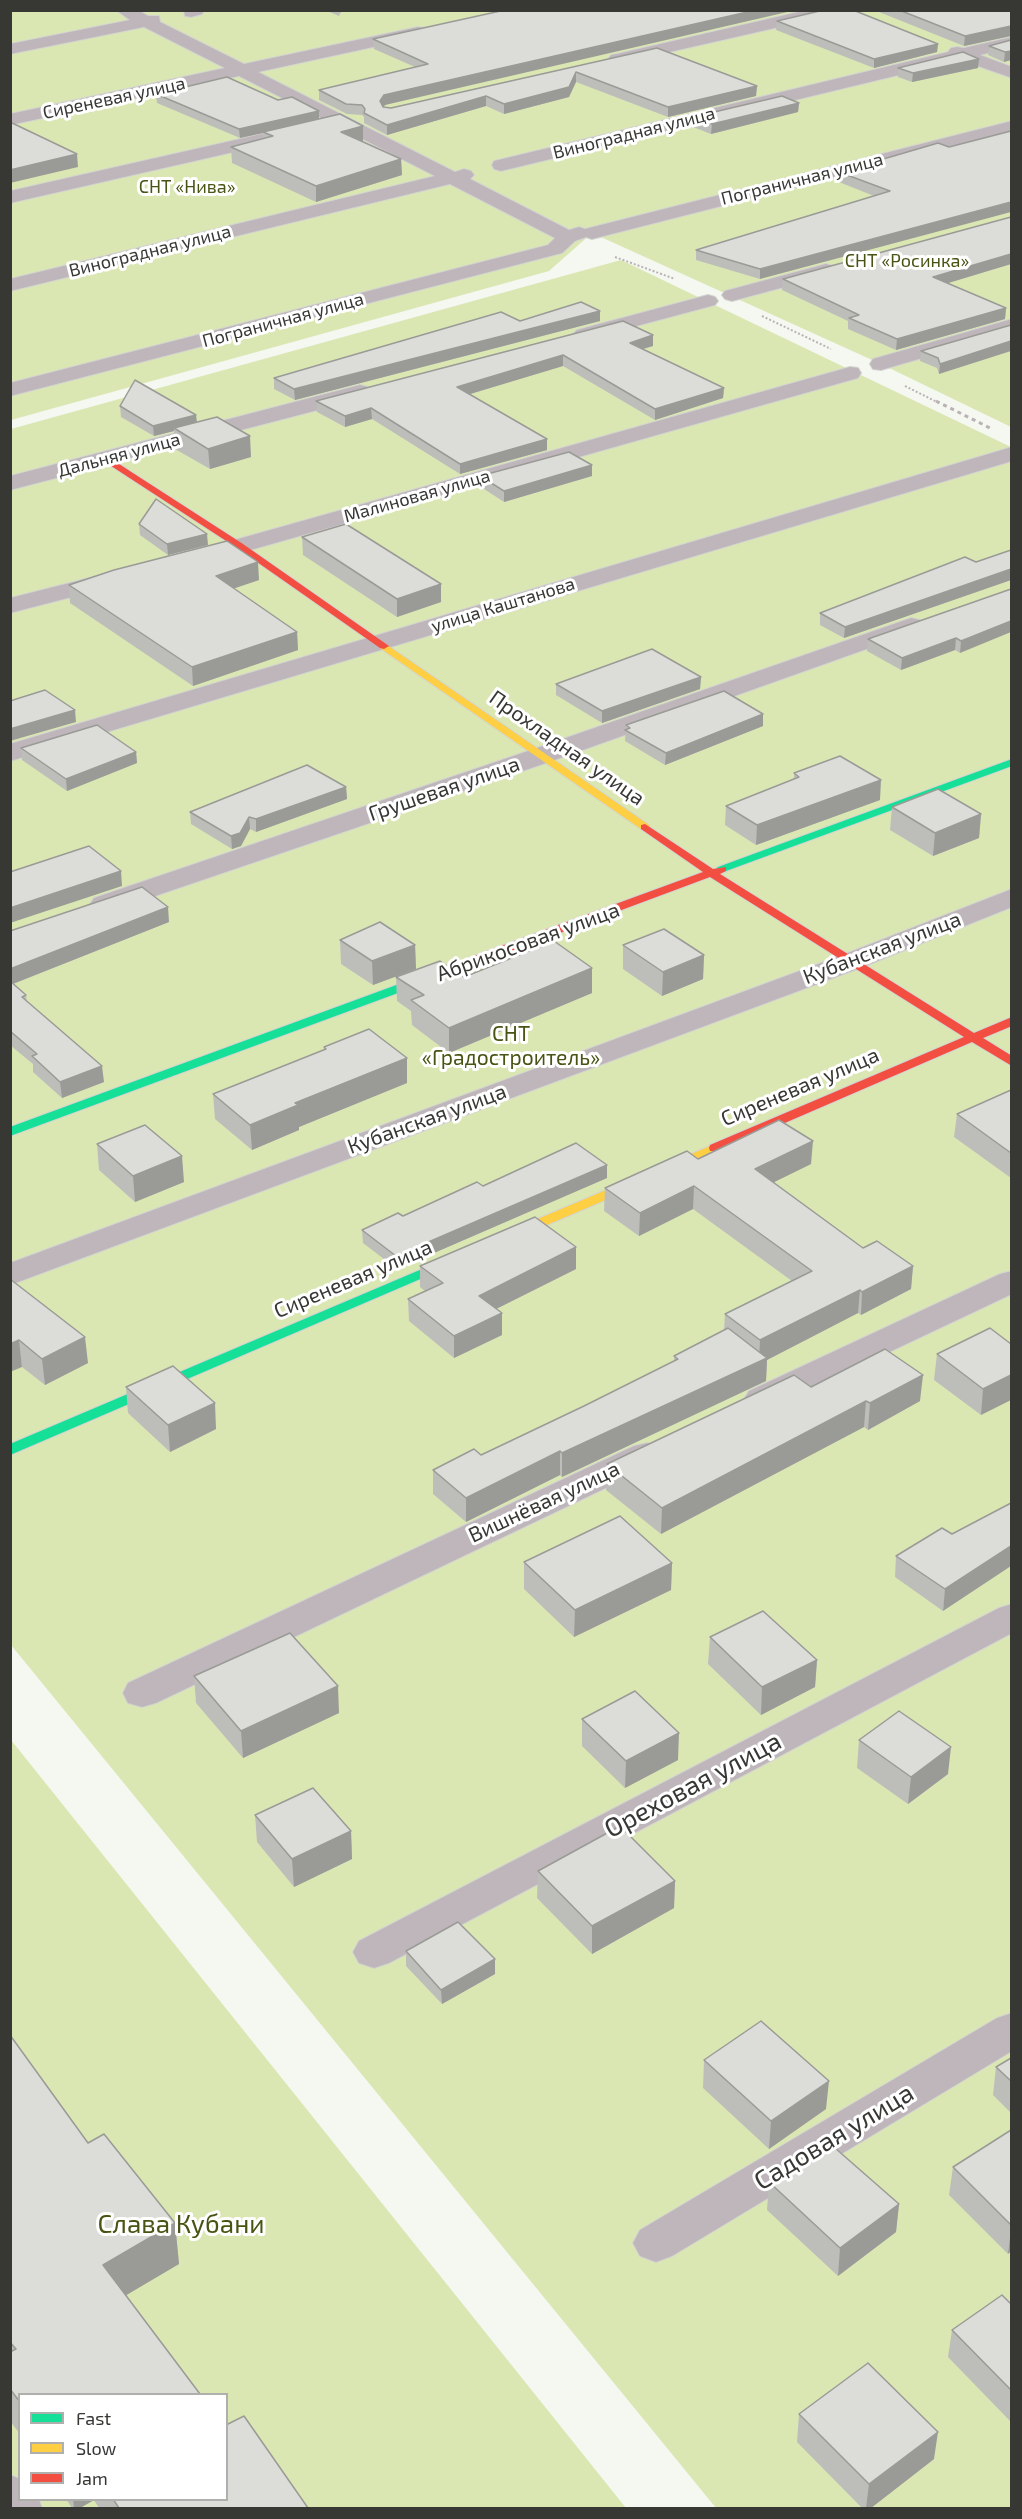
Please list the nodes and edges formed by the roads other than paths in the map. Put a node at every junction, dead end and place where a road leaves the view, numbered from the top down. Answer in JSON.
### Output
{"nodes":[{"id":1,"x":832,"y":10,"type":"edge"},
{"id":2,"x":122,"y":18,"type":"edge"},
{"id":3,"x":434,"y":28,"type":"edge"},
{"id":4,"x":1011,"y":42,"type":"edge"},
{"id":5,"x":941,"y":45,"type":"dead end"},
{"id":6,"x":10,"y":49,"type":"edge"},
{"id":7,"x":963,"y":54,"type":"junction"},
{"id":8,"x":600,"y":63,"type":"edge"},
{"id":9,"x":242,"y":70,"type":"junction"},
{"id":10,"x":1011,"y":73,"type":"edge"},
{"id":11,"x":10,"y":120,"type":"edge"},
{"id":12,"x":350,"y":121,"type":"junction"},
{"id":13,"x":1011,"y":126,"type":"edge"},
{"id":14,"x":317,"y":128,"type":"edge"},
{"id":15,"x":294,"y":133,"type":"edge"},
{"id":16,"x":501,"y":165,"type":"dead end"},
{"id":17,"x":460,"y":176,"type":"junction"},
{"id":18,"x":10,"y":197,"type":"edge"},
{"id":19,"x":573,"y":238,"type":"junction"},
{"id":20,"x":843,"y":265,"type":"edge"},
{"id":21,"x":10,"y":285,"type":"edge"},
{"id":22,"x":732,"y":295,"type":"dead end"},
{"id":23,"x":708,"y":302,"type":"dead end"},
{"id":24,"x":1011,"y":326,"type":"edge"},
{"id":25,"x":565,"y":339,"type":"edge"},
{"id":26,"x":881,"y":364,"type":"dead end"},
{"id":27,"x":850,"y":373,"type":"dead end"},
{"id":28,"x":381,"y":387,"type":"edge"},
{"id":29,"x":10,"y":390,"type":"edge"},
{"id":30,"x":1003,"y":449,"type":"edge"},
{"id":31,"x":105,"y":458,"type":"junction"},
{"id":32,"x":10,"y":483,"type":"edge"},
{"id":33,"x":240,"y":546,"type":"junction"},
{"id":34,"x":183,"y":561,"type":"edge"},
{"id":35,"x":137,"y":573,"type":"edge"},
{"id":36,"x":10,"y":606,"type":"edge"},
{"id":37,"x":933,"y":617,"type":"edge"},
{"id":38,"x":381,"y":642,"type":"junction"},
{"id":39,"x":10,"y":753,"type":"edge"},
{"id":40,"x":540,"y":756,"type":"junction"},
{"id":41,"x":1011,"y":762,"type":"edge"},
{"id":42,"x":713,"y":874,"type":"junction"},
{"id":43,"x":1011,"y":897,"type":"edge"},
{"id":44,"x":78,"y":913,"type":"edge"},
{"id":45,"x":850,"y":962,"type":"junction"},
{"id":46,"x":1011,"y":1021,"type":"edge"},
{"id":47,"x":974,"y":1037,"type":"junction"},
{"id":48,"x":1011,"y":1062,"type":"edge"},
{"id":49,"x":10,"y":1132,"type":"edge"},
{"id":50,"x":10,"y":1275,"type":"edge"},
{"id":51,"x":1011,"y":1281,"type":"edge"},
{"id":52,"x":732,"y":1413,"type":"edge"},
{"id":53,"x":679,"y":1439,"type":"edge"},
{"id":54,"x":10,"y":1450,"type":"edge"},
{"id":55,"x":1011,"y":1617,"type":"edge"},
{"id":56,"x":142,"y":1693,"type":"dead end"},
{"id":57,"x":374,"y":1952,"type":"dead end"},
{"id":58,"x":1011,"y":2030,"type":"edge"},
{"id":59,"x":656,"y":2243,"type":"dead end"},
{"id":60,"x":10,"y":2497,"type":"edge"},
{"id":61,"x":18,"y":2508,"type":"edge"}],
"edges":[{"from":1,"to":8,"type":"street"},
{"from":2,"to":6,"type":"street"},
{"from":2,"to":9,"type":"street"},
{"from":3,"to":9,"type":"street","name":"Сиреневая улица"},
{"from":4,"to":7,"type":"street","name":"Виноградная улица"},
{"from":5,"to":7,"type":"street"},
{"from":7,"to":10,"type":"street"},
{"from":7,"to":16,"type":"street","name":"Виноградная улица"},
{"from":9,"to":11,"type":"street","name":"Сиреневая улица"},
{"from":9,"to":12,"type":"street"},
{"from":12,"to":14,"type":"street"},
{"from":12,"to":17,"type":"street"},
{"from":13,"to":19,"type":"street","name":"Пограничная улица"},
{"from":15,"to":18,"type":"street"},
{"from":17,"to":19,"type":"street"},
{"from":17,"to":21,"type":"street","name":"Виноградная улица"},
{"from":19,"to":29,"type":"street","name":"Пограничная улица"},
{"from":20,"to":22,"type":"street"},
{"from":23,"to":25,"type":"street"},
{"from":24,"to":26,"type":"street"},
{"from":27,"to":33,"type":"street","name":"Малиновая улица"},
{"from":28,"to":31,"type":"street","name":"Дальняя улица"},
{"from":30,"to":38,"type":"street","name":"улица Каштанова"},
{"from":31,"to":32,"type":"street","name":"Дальняя улица"},
{"from":31,"to":33,"type":"street","name":"Прохладная улица"},
{"from":33,"to":34,"type":"street","name":"Малиновая улица"},
{"from":33,"to":38,"type":"street","name":"Прохладная улица"},
{"from":35,"to":36,"type":"street"},
{"from":37,"to":40,"type":"street","name":"Грушевая улица"},
{"from":38,"to":39,"type":"street","name":"улица Каштанова"},
{"from":38,"to":40,"type":"street","name":"Прохладная улица"},
{"from":40,"to":42,"type":"street","name":"Прохладная улица"},
{"from":40,"to":44,"type":"street","name":"Грушевая улица"},
{"from":41,"to":42,"type":"street","name":"Абрикосовая улица"},
{"from":42,"to":45,"type":"street","name":"Прохладная улица"},
{"from":42,"to":49,"type":"street","name":"Абрикосовая улица"},
{"from":43,"to":45,"type":"street","name":"Кубанская улица"},
{"from":45,"to":47,"type":"street","name":"Прохладная улица"},
{"from":45,"to":50,"type":"street","name":"Кубанская улица"},
{"from":46,"to":47,"type":"street","name":"Сиреневая улица"},
{"from":47,"to":48,"type":"street","name":"Прохладная улица"},
{"from":47,"to":54,"type":"street","name":"Сиреневая улица"},
{"from":51,"to":52,"type":"street"},
{"from":53,"to":56,"type":"street","name":"Вишнёвая улица"},
{"from":55,"to":57,"type":"street","name":"Ореховая улица"},
{"from":58,"to":59,"type":"street","name":"Садовая улица"},
{"from":60,"to":61,"type":"street"}]}
